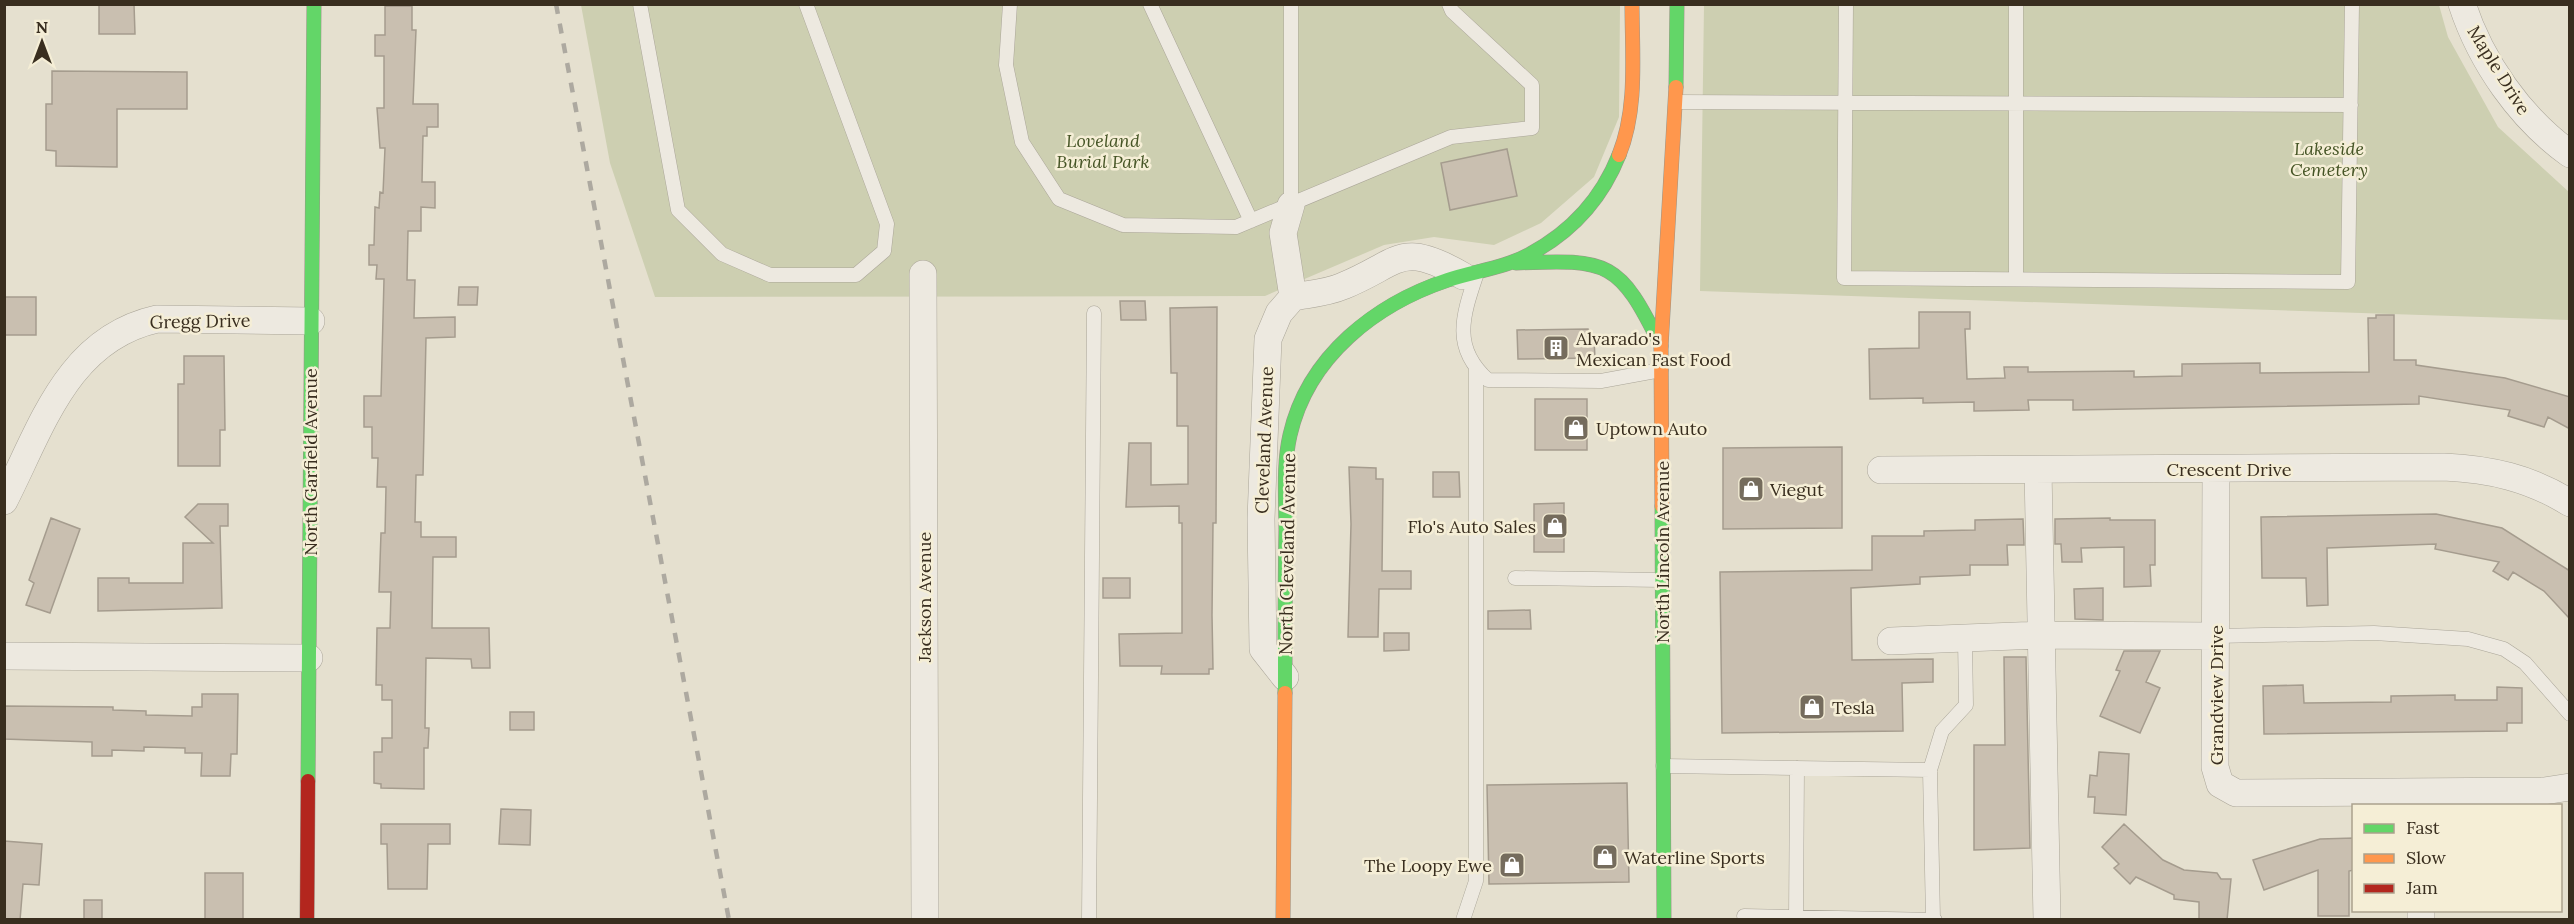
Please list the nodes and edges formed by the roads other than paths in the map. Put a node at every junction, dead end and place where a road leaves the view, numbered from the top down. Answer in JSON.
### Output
{"nodes":[{"id":1,"x":314,"y":4,"type":"edge"},
{"id":2,"x":640,"y":4,"type":"edge"},
{"id":3,"x":806,"y":4,"type":"edge"},
{"id":4,"x":1010,"y":4,"type":"edge"},
{"id":5,"x":1150,"y":4,"type":"edge"},
{"id":6,"x":1291,"y":4,"type":"edge"},
{"id":7,"x":1449,"y":4,"type":"edge"},
{"id":8,"x":1632,"y":4,"type":"edge"},
{"id":9,"x":1677,"y":4,"type":"edge"},
{"id":10,"x":1846,"y":4,"type":"edge"},
{"id":11,"x":2016,"y":4,"type":"edge"},
{"id":12,"x":2352,"y":4,"type":"edge"},
{"id":13,"x":2462,"y":4,"type":"edge"},
{"id":14,"x":1676,"y":102,"type":"junction"},
{"id":15,"x":1845,"y":103,"type":"junction"},
{"id":16,"x":2016,"y":103,"type":"junction"},
{"id":17,"x":2350,"y":105,"type":"junction"},
{"id":18,"x":2570,"y":154,"type":"edge"},
{"id":19,"x":1291,"y":205,"type":"junction"},
{"id":20,"x":1251,"y":221,"type":"junction"},
{"id":21,"x":1511,"y":263,"type":"junction"},
{"id":22,"x":1470,"y":273,"type":"junction"},
{"id":23,"x":923,"y":274,"type":"dead end"},
{"id":24,"x":2016,"y":279,"type":"junction"},
{"id":25,"x":1293,"y":297,"type":"junction"},
{"id":26,"x":1094,"y":313,"type":"dead end"},
{"id":27,"x":311,"y":321,"type":"junction"},
{"id":28,"x":1661,"y":346,"type":"junction"},
{"id":29,"x":1476,"y":369,"type":"junction"},
{"id":30,"x":1661,"y":370,"type":"junction"},
{"id":31,"x":2216,"y":469,"type":"junction"},
{"id":32,"x":1881,"y":470,"type":"dead end"},
{"id":33,"x":2038,"y":470,"type":"junction"},
{"id":34,"x":4,"y":501,"type":"edge"},
{"id":35,"x":2570,"y":503,"type":"edge"},
{"id":36,"x":1515,"y":578,"type":"dead end"},
{"id":37,"x":1662,"y":580,"type":"junction"},
{"id":38,"x":2041,"y":636,"type":"junction"},
{"id":39,"x":2215,"y":636,"type":"junction"},
{"id":40,"x":1965,"y":639,"type":"junction"},
{"id":41,"x":1891,"y":641,"type":"dead end"},
{"id":42,"x":4,"y":656,"type":"edge"},
{"id":43,"x":309,"y":658,"type":"junction"},
{"id":44,"x":1285,"y":677,"type":"junction"},
{"id":45,"x":2570,"y":714,"type":"edge"},
{"id":46,"x":1663,"y":766,"type":"junction"},
{"id":47,"x":1797,"y":768,"type":"junction"},
{"id":48,"x":1930,"y":770,"type":"junction"},
{"id":49,"x":2570,"y":787,"type":"edge"},
{"id":50,"x":2423,"y":799,"type":"edge"},
{"id":51,"x":1744,"y":916,"type":"dead end"},
{"id":52,"x":1796,"y":918,"type":"edge"},
{"id":53,"x":307,"y":920,"type":"edge"},
{"id":54,"x":925,"y":920,"type":"edge"},
{"id":55,"x":1089,"y":920,"type":"edge"},
{"id":56,"x":1283,"y":920,"type":"edge"},
{"id":57,"x":1463,"y":920,"type":"edge"},
{"id":58,"x":1664,"y":920,"type":"edge"},
{"id":59,"x":1934,"y":920,"type":"edge"},
{"id":60,"x":2046,"y":920,"type":"edge"}],
"edges":[{"from":1,"to":27,"type":"main road","name":"North Garfield Avenue"},
{"from":2,"to":3,"type":"lane"},
{"from":4,"to":20,"type":"lane"},
{"from":5,"to":20,"type":"lane"},
{"from":6,"to":19,"type":"lane"},
{"from":7,"to":19,"type":"lane"},
{"from":8,"to":21,"type":"main road","name":"North Cleveland Avenue"},
{"from":9,"to":14,"type":"main road","name":"North Lincoln Avenue"},
{"from":10,"to":15,"type":"lane"},
{"from":11,"to":16,"type":"lane"},
{"from":12,"to":17,"type":"lane"},
{"from":13,"to":18,"type":"street","name":"Maple Drive"},
{"from":14,"to":15,"type":"lane"},
{"from":14,"to":28,"type":"main road","name":"North Lincoln Avenue"},
{"from":15,"to":16,"type":"lane"},
{"from":15,"to":24,"type":"lane"},
{"from":16,"to":17,"type":"lane"},
{"from":16,"to":24,"type":"lane"},
{"from":17,"to":24,"type":"lane"},
{"from":19,"to":20,"type":"lane"},
{"from":19,"to":25,"type":"street"},
{"from":21,"to":22,"type":"main road","name":"North Cleveland Avenue"},
{"from":21,"to":28,"type":"main road"},
{"from":22,"to":25,"type":"street"},
{"from":22,"to":29,"type":"lane"},
{"from":22,"to":44,"type":"main road","name":"North Cleveland Avenue"},
{"from":23,"to":54,"type":"street","name":"Jackson Avenue"},
{"from":25,"to":44,"type":"street","name":"Cleveland Avenue"},
{"from":26,"to":55,"type":"lane"},
{"from":27,"to":34,"type":"street","name":"Gregg Drive"},
{"from":27,"to":43,"type":"main road","name":"North Garfield Avenue"},
{"from":28,"to":30,"type":"main road","name":"North Lincoln Avenue"},
{"from":29,"to":30,"type":"lane"},
{"from":29,"to":57,"type":"lane"},
{"from":30,"to":37,"type":"main road","name":"North Lincoln Avenue"},
{"from":31,"to":33,"type":"street","name":"Crescent Drive"},
{"from":31,"to":35,"type":"street","name":"Crescent Drive"},
{"from":31,"to":39,"type":"street","name":"Grandview Drive"},
{"from":32,"to":33,"type":"street","name":"Crescent Drive"},
{"from":33,"to":38,"type":"street"},
{"from":36,"to":37,"type":"lane"},
{"from":37,"to":46,"type":"main road","name":"North Lincoln Avenue"},
{"from":38,"to":39,"type":"street"},
{"from":38,"to":40,"type":"street"},
{"from":38,"to":60,"type":"street"},
{"from":39,"to":45,"type":"lane"},
{"from":39,"to":50,"type":"street","name":"Grandview Drive"},
{"from":40,"to":41,"type":"street"},
{"from":40,"to":48,"type":"lane"},
{"from":42,"to":43,"type":"street"},
{"from":43,"to":53,"type":"main road","name":"North Garfield Avenue"},
{"from":44,"to":56,"type":"main road","name":"North Cleveland Avenue"},
{"from":46,"to":47,"type":"lane"},
{"from":46,"to":58,"type":"main road","name":"North Lincoln Avenue"},
{"from":47,"to":48,"type":"lane"},
{"from":47,"to":52,"type":"lane"},
{"from":48,"to":59,"type":"lane"},
{"from":49,"to":50,"type":"street","name":"Grandview Drive"},
{"from":51,"to":52,"type":"lane"},
{"from":52,"to":59,"type":"lane"}]}
